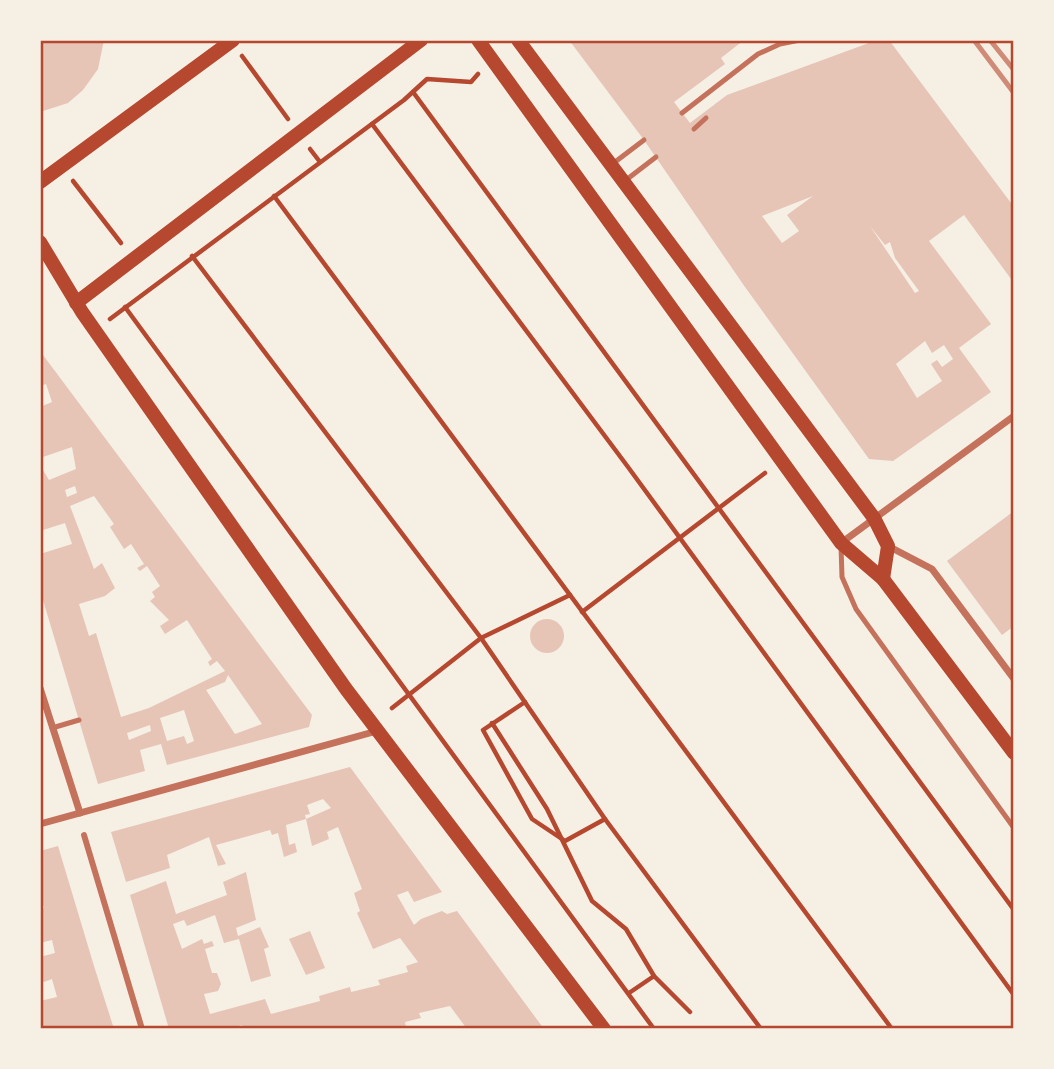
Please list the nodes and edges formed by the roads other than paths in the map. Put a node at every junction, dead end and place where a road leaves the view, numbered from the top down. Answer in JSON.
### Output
{"nodes":[{"id":1,"x":421,"y":40,"type":"edge"},
{"id":2,"x":478,"y":40,"type":"edge"},
{"id":3,"x":518,"y":40,"type":"edge"},
{"id":4,"x":800,"y":40,"type":"edge"},
{"id":5,"x":232,"y":41,"type":"edge"},
{"id":6,"x":682,"y":113,"type":"dead end"},
{"id":7,"x":706,"y":118,"type":"dead end"},
{"id":8,"x":694,"y":129,"type":"dead end"},
{"id":9,"x":644,"y":140,"type":"dead end"},
{"id":10,"x":656,"y":157,"type":"dead end"},
{"id":11,"x":611,"y":165,"type":"junction"},
{"id":12,"x":40,"y":182,"type":"edge"},
{"id":13,"x":624,"y":182,"type":"junction"},
{"id":14,"x":40,"y":242,"type":"edge"},
{"id":15,"x":40,"y":264,"type":"edge"},
{"id":16,"x":76,"y":303,"type":"junction"},
{"id":17,"x":1014,"y":416,"type":"edge"},
{"id":18,"x":874,"y":519,"type":"junction"},
{"id":19,"x":841,"y":543,"type":"junction"},
{"id":20,"x":888,"y":546,"type":"junction"},
{"id":21,"x":883,"y":579,"type":"junction"},
{"id":22,"x":1014,"y":679,"type":"edge"},
{"id":23,"x":40,"y":688,"type":"edge"},
{"id":24,"x":79,"y":720,"type":"dead end"},
{"id":25,"x":52,"y":728,"type":"junction"},
{"id":26,"x":379,"y":730,"type":"junction"},
{"id":27,"x":1014,"y":753,"type":"edge"},
{"id":28,"x":80,"y":813,"type":"junction"},
{"id":29,"x":40,"y":824,"type":"edge"},
{"id":30,"x":1014,"y":828,"type":"edge"},
{"id":31,"x":84,"y":835,"type":"dead end"},
{"id":32,"x":142,"y":1029,"type":"edge"},
{"id":33,"x":604,"y":1029,"type":"edge"}],
"edges":[{"from":1,"to":16,"type":"main road"},
{"from":2,"to":19,"type":"main road"},
{"from":3,"to":11,"type":"main road"},
{"from":4,"to":6,"type":"lane"},
{"from":5,"to":12,"type":"main road"},
{"from":7,"to":8,"type":"lane"},
{"from":9,"to":11,"type":"lane"},
{"from":10,"to":13,"type":"lane"},
{"from":11,"to":13,"type":"main road"},
{"from":13,"to":18,"type":"main road"},
{"from":14,"to":16,"type":"main road"},
{"from":15,"to":16,"type":"main road"},
{"from":16,"to":26,"type":"main road"},
{"from":17,"to":18,"type":"street"},
{"from":18,"to":19,"type":"street"},
{"from":18,"to":20,"type":"main road"},
{"from":19,"to":21,"type":"main road"},
{"from":19,"to":30,"type":"lane"},
{"from":20,"to":21,"type":"main road"},
{"from":20,"to":22,"type":"street"},
{"from":21,"to":27,"type":"main road"},
{"from":23,"to":25,"type":"street"},
{"from":24,"to":25,"type":"lane"},
{"from":25,"to":28,"type":"street"},
{"from":26,"to":28,"type":"street"},
{"from":26,"to":33,"type":"main road"},
{"from":28,"to":29,"type":"street"},
{"from":31,"to":32,"type":"street"}]}
